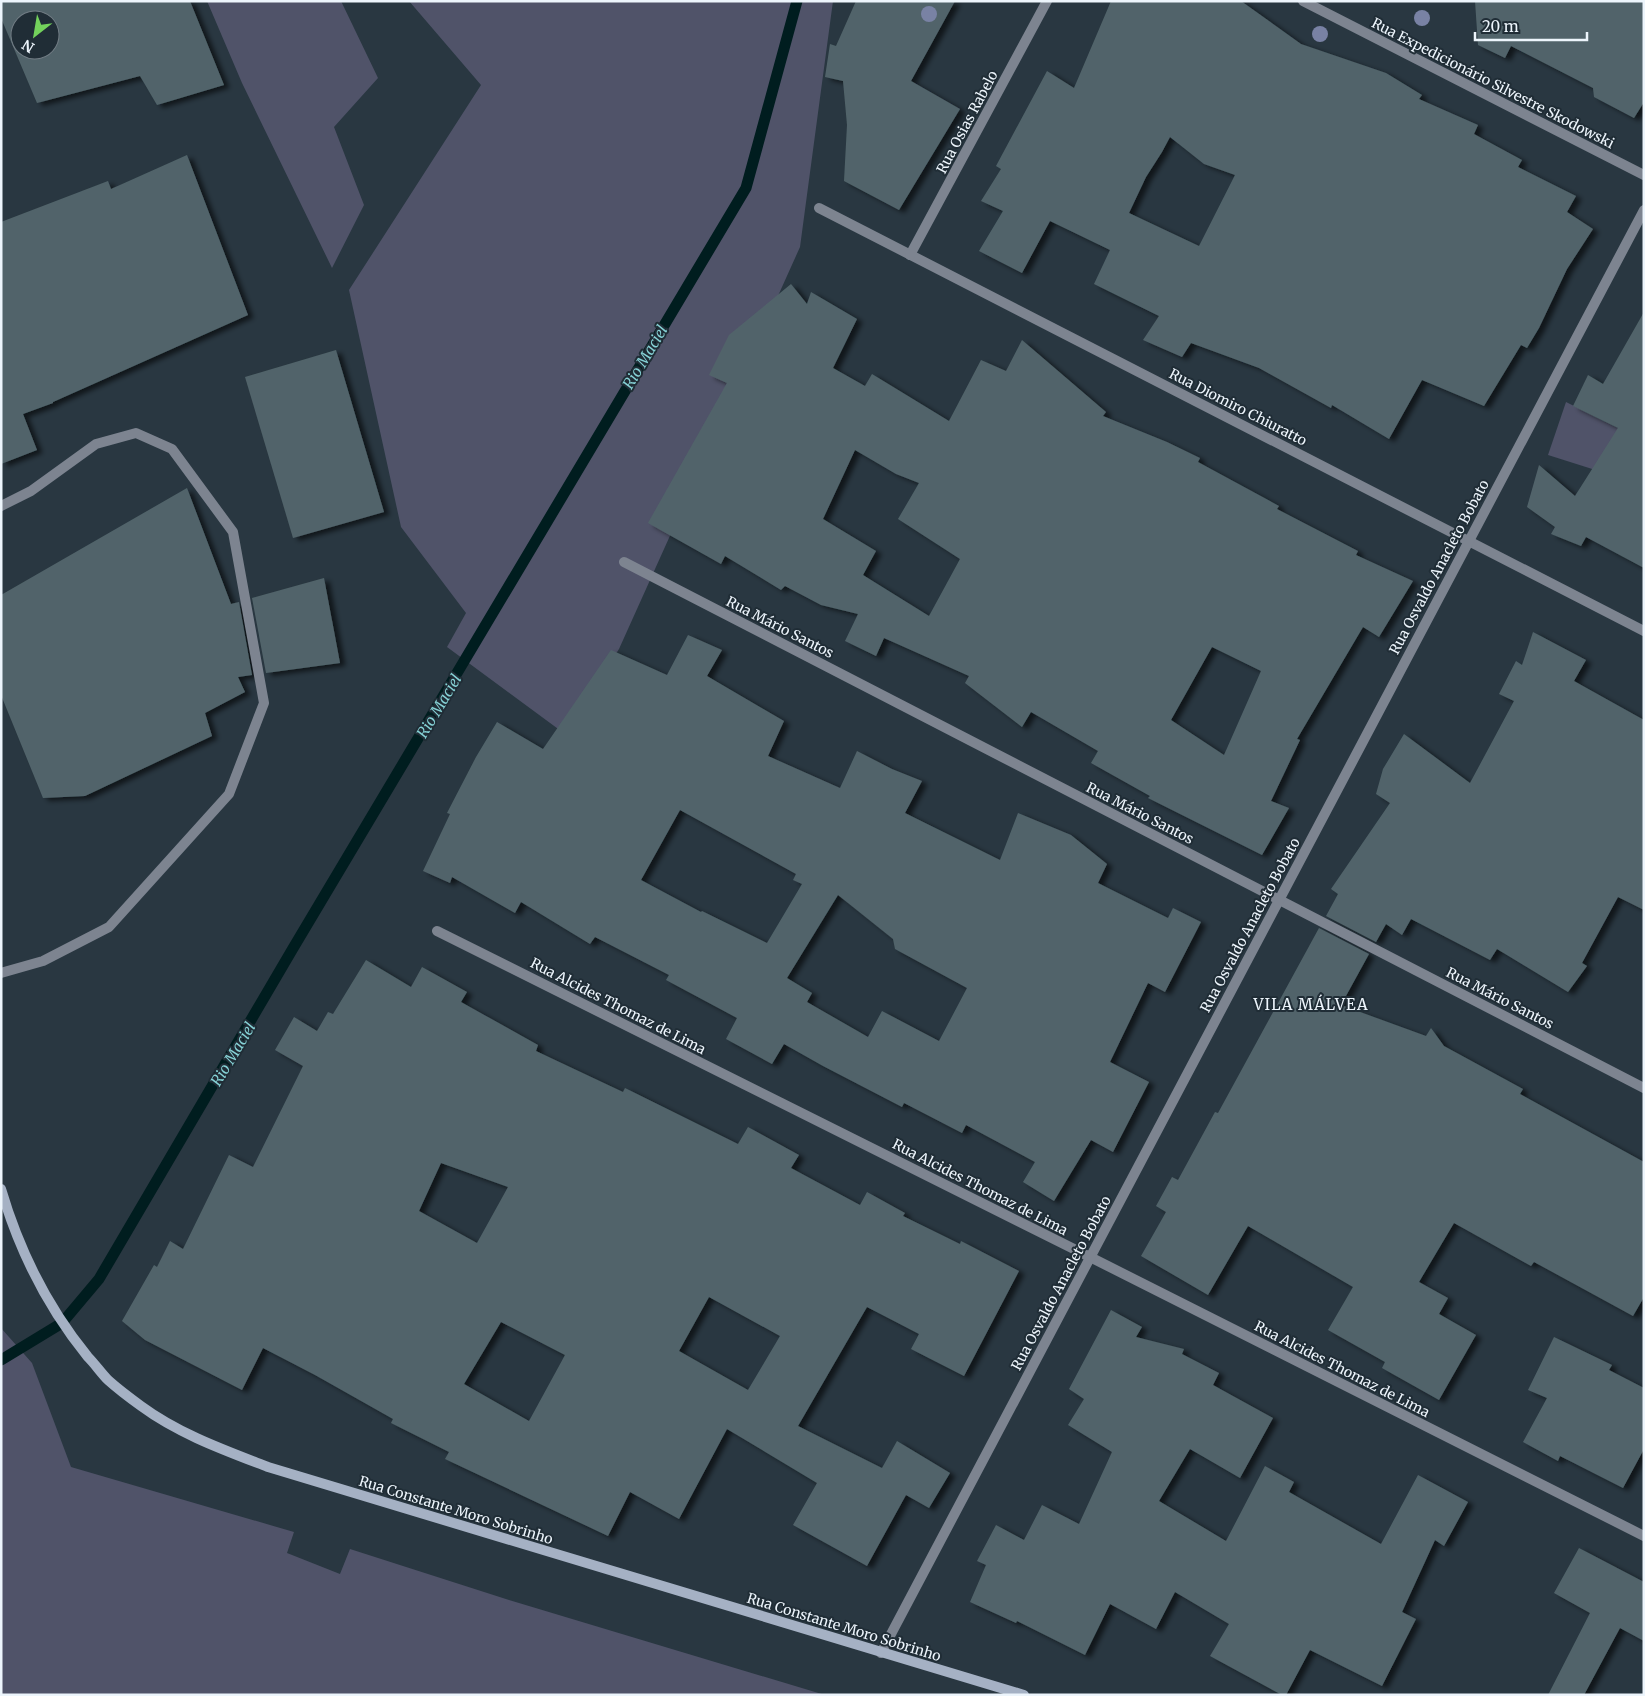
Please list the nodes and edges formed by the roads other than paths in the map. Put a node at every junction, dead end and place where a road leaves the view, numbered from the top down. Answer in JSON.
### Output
{"nodes":[{"id":1,"x":1047,"y":1,"type":"edge"},
{"id":2,"x":1303,"y":1,"type":"edge"},
{"id":3,"x":1644,"y":175,"type":"edge"},
{"id":4,"x":819,"y":208,"type":"dead end"},
{"id":5,"x":1644,"y":210,"type":"edge"},
{"id":6,"x":910,"y":255,"type":"junction"},
{"id":7,"x":1,"y":506,"type":"edge"},
{"id":8,"x":1469,"y":541,"type":"junction"},
{"id":9,"x":624,"y":562,"type":"dead end"},
{"id":10,"x":1644,"y":631,"type":"edge"},
{"id":11,"x":1279,"y":900,"type":"junction"},
{"id":12,"x":437,"y":931,"type":"dead end"},
{"id":13,"x":1,"y":973,"type":"edge"},
{"id":14,"x":1644,"y":1088,"type":"edge"},
{"id":15,"x":1,"y":1189,"type":"edge"},
{"id":16,"x":1090,"y":1257,"type":"junction"},
{"id":17,"x":1644,"y":1536,"type":"edge"},
{"id":18,"x":881,"y":1653,"type":"junction"},
{"id":19,"x":1024,"y":1695,"type":"edge"}],
"edges":[{"from":1,"to":6,"type":"street","name":"Rua Osias Rabelo"},
{"from":2,"to":3,"type":"street","name":"Rua Expedicionário Silvestre Skodowski"},
{"from":4,"to":6,"type":"street","name":"Rua Diomiro Chiuratto"},
{"from":5,"to":8,"type":"street","name":"Rua Osvaldo Anacleto Bobato"},
{"from":6,"to":8,"type":"street","name":"Rua Diomiro Chiuratto"},
{"from":7,"to":13,"type":"street"},
{"from":8,"to":10,"type":"street","name":"Rua Diomiro Chiuratto"},
{"from":8,"to":11,"type":"street","name":"Rua Osvaldo Anacleto Bobato"},
{"from":9,"to":11,"type":"street","name":"Rua Mário Santos"},
{"from":11,"to":14,"type":"street","name":"Rua Mário Santos"},
{"from":11,"to":16,"type":"street","name":"Rua Osvaldo Anacleto Bobato"},
{"from":12,"to":16,"type":"street","name":"Rua Alcides Thomaz de Lima"},
{"from":15,"to":18,"type":"main road","name":"Rua Constante Moro Sobrinho"},
{"from":16,"to":17,"type":"street","name":"Rua Alcides Thomaz de Lima"},
{"from":16,"to":18,"type":"street","name":"Rua Osvaldo Anacleto Bobato"},
{"from":18,"to":19,"type":"main road","name":"Rua Constante Moro Sobrinho"}]}
